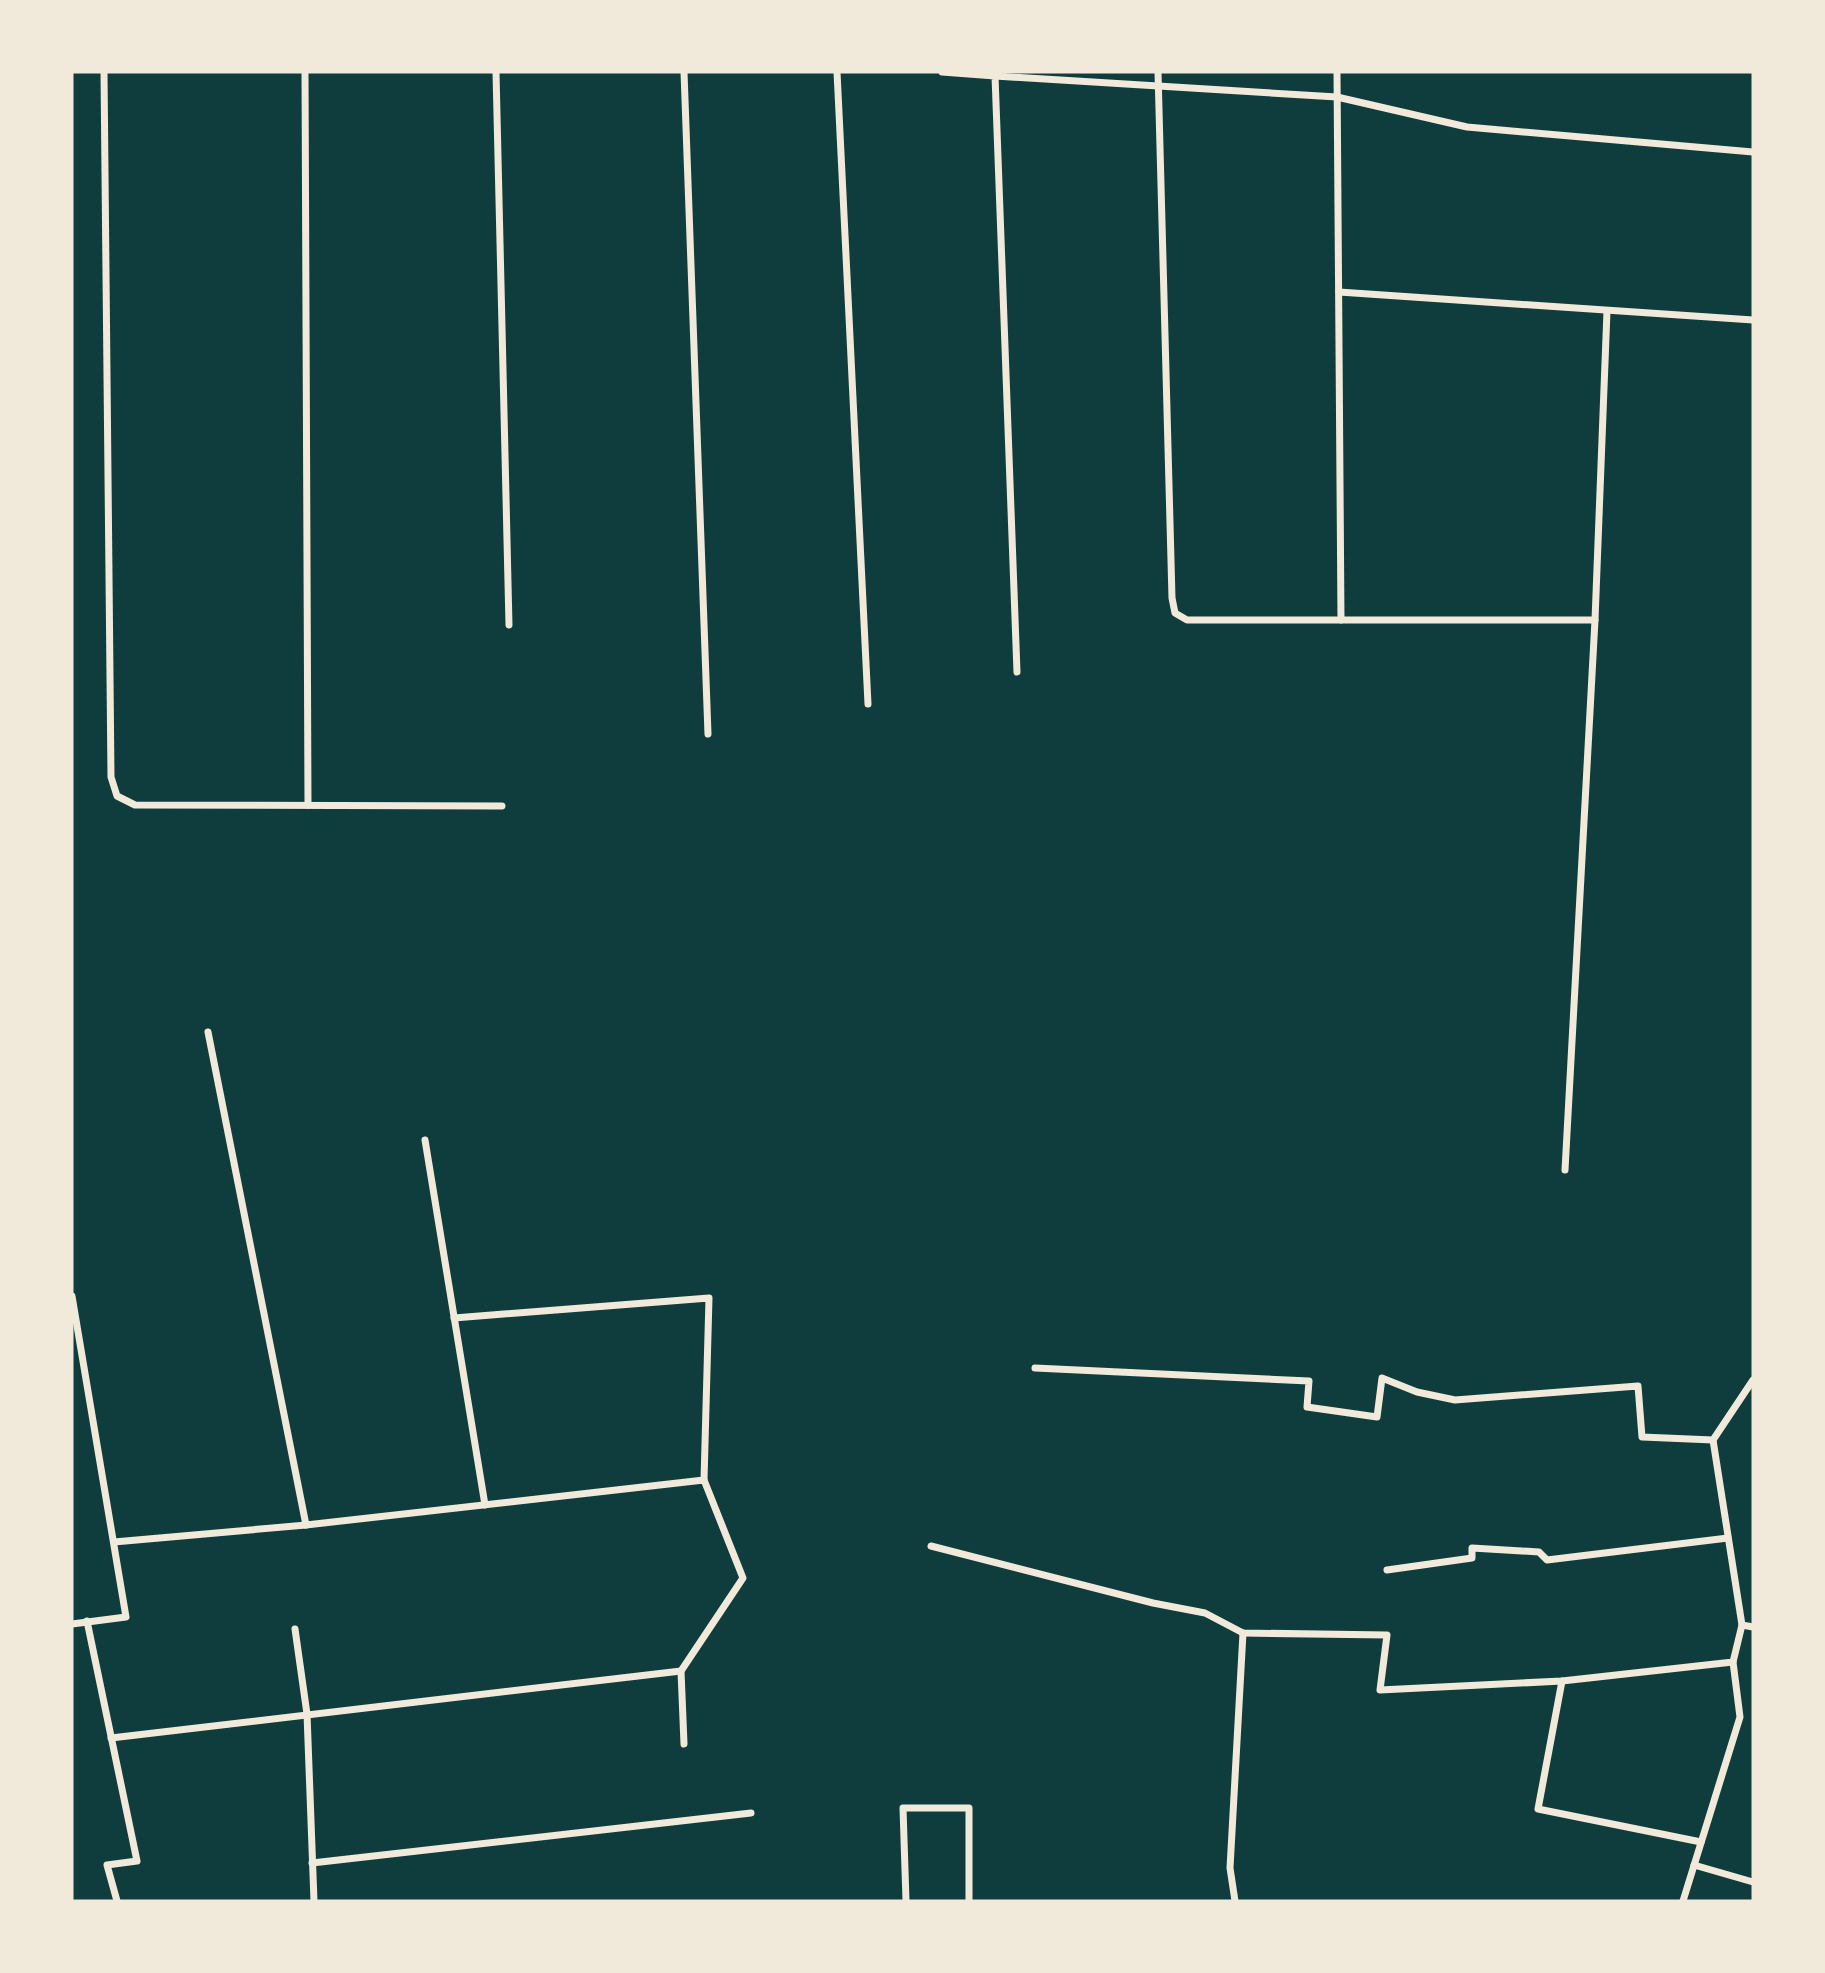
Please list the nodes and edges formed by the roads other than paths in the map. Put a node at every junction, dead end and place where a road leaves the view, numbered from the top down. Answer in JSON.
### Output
{"nodes":[{"id":1,"x":104,"y":72,"type":"edge"},
{"id":2,"x":305,"y":72,"type":"edge"},
{"id":3,"x":496,"y":72,"type":"edge"},
{"id":4,"x":684,"y":72,"type":"edge"},
{"id":5,"x":837,"y":72,"type":"edge"},
{"id":6,"x":942,"y":72,"type":"edge"},
{"id":7,"x":1158,"y":72,"type":"edge"},
{"id":8,"x":1337,"y":72,"type":"edge"},
{"id":9,"x":962,"y":73,"type":"edge"},
{"id":10,"x":995,"y":76,"type":"junction"},
{"id":11,"x":1158,"y":86,"type":"junction"},
{"id":12,"x":1337,"y":97,"type":"junction"},
{"id":13,"x":1753,"y":152,"type":"edge"},
{"id":14,"x":1339,"y":292,"type":"junction"},
{"id":15,"x":1607,"y":311,"type":"junction"},
{"id":16,"x":1753,"y":320,"type":"edge"},
{"id":17,"x":1341,"y":620,"type":"junction"},
{"id":18,"x":1595,"y":620,"type":"junction"},
{"id":19,"x":509,"y":625,"type":"dead end"},
{"id":20,"x":1017,"y":672,"type":"dead end"},
{"id":21,"x":869,"y":704,"type":"dead end"},
{"id":22,"x":708,"y":734,"type":"dead end"},
{"id":23,"x":308,"y":805,"type":"junction"},
{"id":24,"x":502,"y":806,"type":"dead end"},
{"id":25,"x":208,"y":1032,"type":"dead end"},
{"id":26,"x":425,"y":1140,"type":"dead end"},
{"id":27,"x":1565,"y":1170,"type":"dead end"},
{"id":28,"x":72,"y":1296,"type":"edge"},
{"id":29,"x":454,"y":1318,"type":"junction"},
{"id":30,"x":1035,"y":1368,"type":"dead end"},
{"id":31,"x":1753,"y":1380,"type":"edge"},
{"id":32,"x":1713,"y":1440,"type":"junction"},
{"id":33,"x":705,"y":1480,"type":"junction"},
{"id":34,"x":485,"y":1505,"type":"junction"},
{"id":35,"x":306,"y":1525,"type":"junction"},
{"id":36,"x":1728,"y":1538,"type":"junction"},
{"id":37,"x":114,"y":1542,"type":"junction"},
{"id":38,"x":930,"y":1546,"type":"dead end"},
{"id":39,"x":1387,"y":1570,"type":"dead end"},
{"id":40,"x":87,"y":1621,"type":"junction"},
{"id":41,"x":72,"y":1624,"type":"edge"},
{"id":42,"x":1742,"y":1625,"type":"junction"},
{"id":43,"x":1753,"y":1627,"type":"edge"},
{"id":44,"x":295,"y":1629,"type":"dead end"},
{"id":45,"x":1243,"y":1633,"type":"junction"},
{"id":46,"x":1734,"y":1662,"type":"junction"},
{"id":47,"x":681,"y":1671,"type":"junction"},
{"id":48,"x":1562,"y":1681,"type":"junction"},
{"id":49,"x":307,"y":1714,"type":"junction"},
{"id":50,"x":111,"y":1738,"type":"junction"},
{"id":51,"x":684,"y":1745,"type":"dead end"},
{"id":52,"x":751,"y":1813,"type":"dead end"},
{"id":53,"x":1701,"y":1842,"type":"junction"},
{"id":54,"x":312,"y":1863,"type":"junction"},
{"id":55,"x":1694,"y":1865,"type":"junction"},
{"id":56,"x":1753,"y":1882,"type":"edge"},
{"id":57,"x":117,"y":1901,"type":"edge"},
{"id":58,"x":314,"y":1901,"type":"edge"},
{"id":59,"x":906,"y":1901,"type":"edge"},
{"id":60,"x":969,"y":1901,"type":"edge"},
{"id":61,"x":1235,"y":1901,"type":"edge"},
{"id":62,"x":1682,"y":1901,"type":"edge"}],
"edges":[{"from":1,"to":23,"type":"street"},
{"from":2,"to":23,"type":"street"},
{"from":3,"to":19,"type":"street"},
{"from":4,"to":22,"type":"street"},
{"from":5,"to":21,"type":"street"},
{"from":6,"to":9,"type":"street"},
{"from":7,"to":11,"type":"street"},
{"from":8,"to":12,"type":"street"},
{"from":9,"to":10,"type":"street"},
{"from":10,"to":11,"type":"street"},
{"from":10,"to":20,"type":"street"},
{"from":11,"to":12,"type":"street"},
{"from":11,"to":17,"type":"street"},
{"from":12,"to":13,"type":"street"},
{"from":12,"to":14,"type":"street"},
{"from":14,"to":15,"type":"street"},
{"from":14,"to":17,"type":"street"},
{"from":15,"to":16,"type":"street"},
{"from":15,"to":18,"type":"street"},
{"from":17,"to":18,"type":"street"},
{"from":18,"to":27,"type":"street"},
{"from":23,"to":24,"type":"street"},
{"from":25,"to":35,"type":"street"},
{"from":26,"to":29,"type":"street"},
{"from":28,"to":37,"type":"street"},
{"from":29,"to":33,"type":"street"},
{"from":29,"to":34,"type":"street"},
{"from":30,"to":32,"type":"street"},
{"from":31,"to":32,"type":"street"},
{"from":32,"to":36,"type":"street"},
{"from":33,"to":34,"type":"street"},
{"from":33,"to":47,"type":"street"},
{"from":34,"to":35,"type":"street"},
{"from":35,"to":37,"type":"street"},
{"from":36,"to":39,"type":"street"},
{"from":36,"to":42,"type":"street"},
{"from":37,"to":40,"type":"street"},
{"from":38,"to":45,"type":"street"},
{"from":40,"to":41,"type":"street"},
{"from":40,"to":50,"type":"street"},
{"from":42,"to":43,"type":"street"},
{"from":42,"to":46,"type":"street"},
{"from":44,"to":49,"type":"street"},
{"from":45,"to":48,"type":"street"},
{"from":45,"to":61,"type":"street"},
{"from":46,"to":48,"type":"street"},
{"from":46,"to":53,"type":"street"},
{"from":47,"to":49,"type":"street"},
{"from":47,"to":51,"type":"street"},
{"from":48,"to":53,"type":"street"},
{"from":49,"to":50,"type":"street"},
{"from":49,"to":54,"type":"street"},
{"from":50,"to":57,"type":"street"},
{"from":52,"to":54,"type":"street"},
{"from":53,"to":55,"type":"street"},
{"from":54,"to":58,"type":"street"},
{"from":55,"to":56,"type":"street"},
{"from":55,"to":62,"type":"street"},
{"from":59,"to":60,"type":"street"}]}
